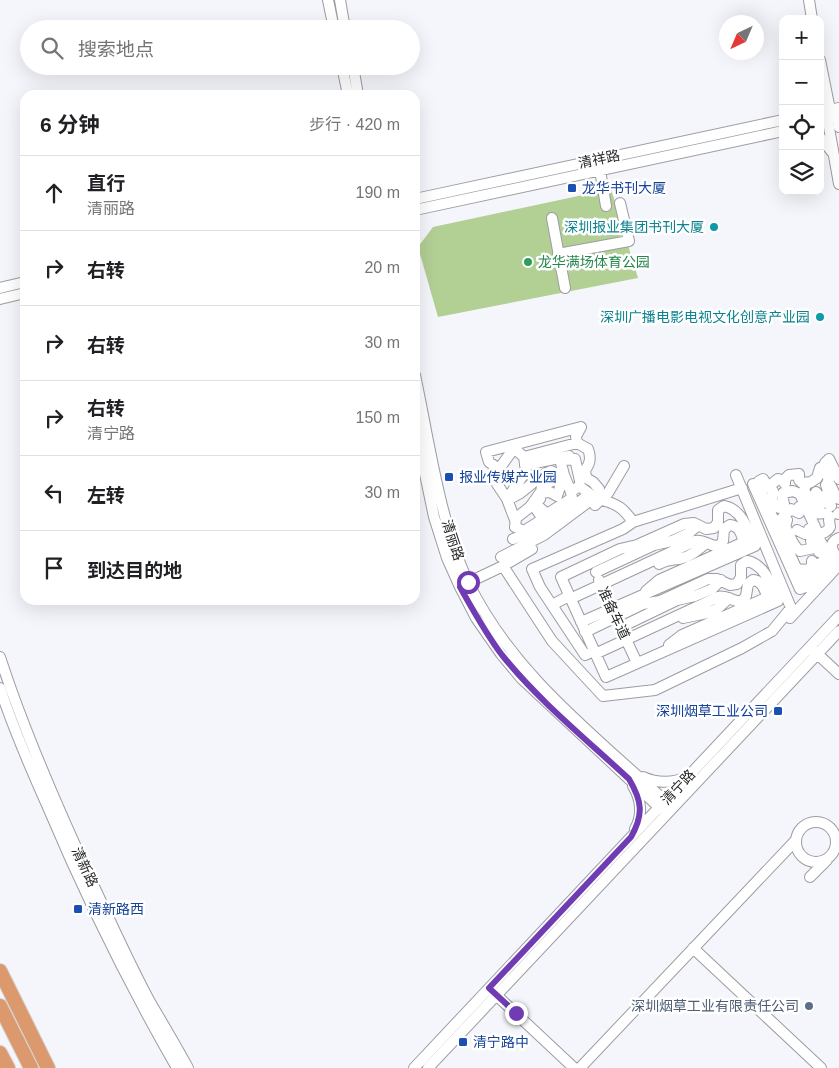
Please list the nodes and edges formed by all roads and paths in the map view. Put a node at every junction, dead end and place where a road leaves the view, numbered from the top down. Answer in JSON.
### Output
{"nodes":[{"id":1,"x":328,"y":0,"type":"edge"},
{"id":2,"x":340,"y":0,"type":"edge"},
{"id":3,"x":808,"y":0,"type":"edge"},
{"id":4,"x":811,"y":15,"type":"edge"},
{"id":5,"x":332,"y":20,"type":"edge"},
{"id":6,"x":343,"y":20,"type":"edge"},
{"id":7,"x":344,"y":75,"type":"edge"},
{"id":8,"x":354,"y":75,"type":"edge"},
{"id":9,"x":824,"y":80,"type":"edge"},
{"id":10,"x":347,"y":90,"type":"edge"},
{"id":11,"x":357,"y":90,"type":"edge"},
{"id":12,"x":830,"y":110,"type":"edge"},
{"id":13,"x":779,"y":121,"type":"edge"},
{"id":14,"x":833,"y":122,"type":"edge"},
{"id":15,"x":779,"y":132,"type":"edge"},
{"id":16,"x":824,"y":142,"type":"edge"},
{"id":17,"x":834,"y":155,"type":"junction"},
{"id":18,"x":600,"y":170,"type":"junction"},
{"id":19,"x":839,"y":184,"type":"edge"},
{"id":20,"x":420,"y":198,"type":"edge"},
{"id":21,"x":620,"y":203,"type":"dead end"},
{"id":22,"x":606,"y":206,"type":"dead end"},
{"id":23,"x":420,"y":210,"type":"edge"},
{"id":24,"x":552,"y":218,"type":"dead end"},
{"id":25,"x":558,"y":254,"type":"junction"},
{"id":26,"x":20,"y":283,"type":"edge"},
{"id":27,"x":0,"y":288,"type":"edge"},
{"id":28,"x":565,"y":288,"type":"dead end"},
{"id":29,"x":20,"y":294,"type":"edge"},
{"id":30,"x":0,"y":299,"type":"edge"},
{"id":31,"x":420,"y":399,"type":"edge"},
{"id":32,"x":577,"y":443,"type":"junction"},
{"id":33,"x":420,"y":450,"type":"edge"},
{"id":34,"x":589,"y":452,"type":"junction"},
{"id":35,"x":560,"y":460,"type":"junction"},
{"id":36,"x":525,"y":461,"type":"junction"},
{"id":37,"x":831,"y":463,"type":"edge"},
{"id":38,"x":624,"y":466,"type":"dead end"},
{"id":39,"x":499,"y":469,"type":"junction"},
{"id":40,"x":554,"y":475,"type":"junction"},
{"id":41,"x":736,"y":475,"type":"dead end"},
{"id":42,"x":794,"y":476,"type":"junction"},
{"id":43,"x":583,"y":479,"type":"junction"},
{"id":44,"x":839,"y":479,"type":"edge"},
{"id":45,"x":814,"y":480,"type":"junction"},
{"id":46,"x":753,"y":484,"type":"dead end"},
{"id":47,"x":826,"y":485,"type":"junction"},
{"id":48,"x":768,"y":487,"type":"junction"},
{"id":49,"x":742,"y":488,"type":"junction"},
{"id":50,"x":570,"y":489,"type":"junction"},
{"id":51,"x":540,"y":493,"type":"junction"},
{"id":52,"x":512,"y":498,"type":"junction"},
{"id":53,"x":838,"y":498,"type":"edge"},
{"id":54,"x":602,"y":500,"type":"junction"},
{"id":55,"x":781,"y":503,"type":"junction"},
{"id":56,"x":807,"y":503,"type":"junction"},
{"id":57,"x":534,"y":507,"type":"junction"},
{"id":58,"x":516,"y":520,"type":"junction"},
{"id":59,"x":784,"y":520,"type":"junction"},
{"id":60,"x":633,"y":522,"type":"junction"},
{"id":61,"x":797,"y":530,"type":"junction"},
{"id":62,"x":828,"y":530,"type":"edge"},
{"id":63,"x":839,"y":538,"type":"edge"},
{"id":64,"x":513,"y":539,"type":"junction"},
{"id":65,"x":790,"y":539,"type":"junction"},
{"id":66,"x":653,"y":542,"type":"junction"},
{"id":67,"x":515,"y":550,"type":"junction"},
{"id":68,"x":800,"y":551,"type":"junction"},
{"id":69,"x":721,"y":557,"type":"junction"},
{"id":70,"x":664,"y":558,"type":"junction"},
{"id":71,"x":502,"y":562,"type":"junction"},
{"id":72,"x":839,"y":565,"type":"edge"},
{"id":73,"x":593,"y":567,"type":"junction"},
{"id":74,"x":813,"y":572,"type":"junction"},
{"id":75,"x":464,"y":584,"type":"junction"},
{"id":76,"x":602,"y":587,"type":"junction"},
{"id":77,"x":676,"y":597,"type":"junction"},
{"id":78,"x":570,"y":598,"type":"junction"},
{"id":79,"x":552,"y":605,"type":"junction"},
{"id":80,"x":744,"y":612,"type":"junction"},
{"id":81,"x":687,"y":614,"type":"junction"},
{"id":82,"x":839,"y":616,"type":"edge"},
{"id":83,"x":616,"y":618,"type":"junction"},
{"id":84,"x":582,"y":626,"type":"junction"},
{"id":85,"x":568,"y":629,"type":"junction"},
{"id":86,"x":839,"y":631,"type":"edge"},
{"id":87,"x":627,"y":642,"type":"junction"},
{"id":88,"x":767,"y":642,"type":"dead end"},
{"id":89,"x":814,"y":650,"type":"junction"},
{"id":90,"x":594,"y":652,"type":"junction"},
{"id":91,"x":0,"y":657,"type":"edge"},
{"id":92,"x":637,"y":663,"type":"junction"},
{"id":93,"x":839,"y":674,"type":"edge"},
{"id":94,"x":0,"y":688,"type":"edge"},
{"id":95,"x":692,"y":773,"type":"junction"},
{"id":96,"x":632,"y":776,"type":"junction"},
{"id":97,"x":662,"y":804,"type":"junction"},
{"id":98,"x":670,"y":811,"type":"junction"},
{"id":99,"x":631,"y":837,"type":"junction"},
{"id":100,"x":796,"y":840,"type":"junction"},
{"id":101,"x":839,"y":848,"type":"edge"},
{"id":102,"x":831,"y":856,"type":"junction"},
{"id":103,"x":810,"y":877,"type":"dead end"},
{"id":104,"x":693,"y":948,"type":"junction"},
{"id":105,"x":0,"y":971,"type":"edge"},
{"id":106,"x":493,"y":992,"type":"junction"},
{"id":107,"x":0,"y":1006,"type":"edge"},
{"id":108,"x":0,"y":1053,"type":"edge"},
{"id":109,"x":8,"y":1068,"type":"edge"},
{"id":110,"x":31,"y":1068,"type":"edge"},
{"id":111,"x":48,"y":1068,"type":"edge"},
{"id":112,"x":177,"y":1068,"type":"edge"},
{"id":113,"x":188,"y":1068,"type":"edge"},
{"id":114,"x":414,"y":1068,"type":"edge"},
{"id":115,"x":428,"y":1068,"type":"edge"},
{"id":116,"x":574,"y":1068,"type":"edge"},
{"id":117,"x":580,"y":1068,"type":"edge"},
{"id":118,"x":821,"y":1068,"type":"edge"}],
"edges":[{"from":1,"to":5,"type":"street"},
{"from":2,"to":6,"type":"street"},
{"from":3,"to":4,"type":"street"},
{"from":7,"to":10,"type":"street"},
{"from":8,"to":11,"type":"street"},
{"from":9,"to":12,"type":"street"},
{"from":12,"to":14,"type":"street"},
{"from":13,"to":20,"type":"street","name":"清祥路"},
{"from":14,"to":17,"type":"street"},
{"from":15,"to":18,"type":"street","name":"清祥路"},
{"from":16,"to":17,"type":"street"},
{"from":17,"to":19,"type":"street"},
{"from":18,"to":22,"type":"street"},
{"from":18,"to":23,"type":"street","name":"清祥路"},
{"from":21,"to":25,"type":"street"},
{"from":24,"to":25,"type":"street"},
{"from":25,"to":28,"type":"street"},
{"from":26,"to":27,"type":"street"},
{"from":29,"to":30,"type":"street"},
{"from":31,"to":75,"type":"street","name":"清丽路"},
{"from":32,"to":34,"type":"street"},
{"from":32,"to":36,"type":"street"},
{"from":32,"to":39,"type":"street"},
{"from":33,"to":75,"type":"street","name":"清丽路"},
{"from":34,"to":35,"type":"street"},
{"from":34,"to":43,"type":"street"},
{"from":35,"to":36,"type":"street"},
{"from":35,"to":40,"type":"street"},
{"from":35,"to":43,"type":"street"},
{"from":35,"to":50,"type":"street"},
{"from":36,"to":39,"type":"street"},
{"from":36,"to":52,"type":"street"},
{"from":37,"to":44,"type":"street"},
{"from":37,"to":45,"type":"street"},
{"from":37,"to":47,"type":"street"},
{"from":38,"to":54,"type":"street"},
{"from":39,"to":52,"type":"street"},
{"from":40,"to":51,"type":"street"},
{"from":40,"to":51,"type":"street"},
{"from":40,"to":52,"type":"street"},
{"from":41,"to":49,"type":"street"},
{"from":42,"to":45,"type":"street"},
{"from":42,"to":48,"type":"street"},
{"from":42,"to":56,"type":"street"},
{"from":43,"to":50,"type":"street"},
{"from":43,"to":67,"type":"street"},
{"from":45,"to":56,"type":"street"},
{"from":46,"to":74,"type":"street"},
{"from":47,"to":53,"type":"street"},
{"from":47,"to":56,"type":"street"},
{"from":48,"to":55,"type":"street"},
{"from":48,"to":74,"type":"street"},
{"from":49,"to":60,"type":"street"},
{"from":49,"to":71,"type":"street"},
{"from":50,"to":57,"type":"street"},
{"from":50,"to":64,"type":"street"},
{"from":51,"to":57,"type":"street"},
{"from":52,"to":57,"type":"street"},
{"from":52,"to":58,"type":"street"},
{"from":52,"to":64,"type":"street"},
{"from":53,"to":56,"type":"street"},
{"from":54,"to":60,"type":"street"},
{"from":54,"to":71,"type":"street"},
{"from":55,"to":56,"type":"street"},
{"from":55,"to":59,"type":"street"},
{"from":56,"to":59,"type":"street"},
{"from":56,"to":61,"type":"street"},
{"from":56,"to":62,"type":"street"},
{"from":57,"to":58,"type":"street"},
{"from":57,"to":58,"type":"street"},
{"from":59,"to":61,"type":"street"},
{"from":59,"to":65,"type":"street"},
{"from":60,"to":79,"type":"street"},
{"from":61,"to":65,"type":"street"},
{"from":62,"to":68,"type":"street"},
{"from":62,"to":74,"type":"street"},
{"from":63,"to":74,"type":"street"},
{"from":64,"to":67,"type":"street"},
{"from":65,"to":68,"type":"street"},
{"from":66,"to":69,"type":"street"},
{"from":66,"to":73,"type":"street"},
{"from":66,"to":73,"type":"street"},
{"from":67,"to":71,"type":"street"},
{"from":68,"to":74,"type":"street"},
{"from":69,"to":70,"type":"street"},
{"from":69,"to":83,"type":"street"},
{"from":70,"to":76,"type":"street"},
{"from":70,"to":76,"type":"street"},
{"from":71,"to":75,"type":"street"},
{"from":72,"to":88,"type":"street"},
{"from":73,"to":76,"type":"street","name":"准备车道"},
{"from":73,"to":78,"type":"street"},
{"from":75,"to":96,"type":"street","name":"清丽路"},
{"from":76,"to":78,"type":"street"},
{"from":76,"to":83,"type":"street","name":"准备车道"},
{"from":77,"to":80,"type":"street"},
{"from":77,"to":83,"type":"street"},
{"from":77,"to":83,"type":"street"},
{"from":78,"to":79,"type":"street"},
{"from":78,"to":84,"type":"street"},
{"from":79,"to":85,"type":"street"},
{"from":80,"to":81,"type":"street"},
{"from":80,"to":92,"type":"street"},
{"from":81,"to":87,"type":"street"},
{"from":81,"to":87,"type":"street"},
{"from":82,"to":89,"type":"street","name":"清宁路"},
{"from":83,"to":84,"type":"street"},
{"from":83,"to":87,"type":"street","name":"准备车道"},
{"from":84,"to":85,"type":"street"},
{"from":84,"to":90,"type":"street"},
{"from":85,"to":90,"type":"street"},
{"from":86,"to":89,"type":"street","name":"清宁路"},
{"from":87,"to":90,"type":"street"},
{"from":87,"to":92,"type":"street","name":"准备车道"},
{"from":89,"to":93,"type":"street"},
{"from":89,"to":95,"type":"street","name":"清宁路"},
{"from":89,"to":98,"type":"street","name":"清宁路"},
{"from":90,"to":92,"type":"street"},
{"from":91,"to":113,"type":"street","name":"清新路"},
{"from":94,"to":112,"type":"street","name":"清新路"},
{"from":95,"to":96,"type":"street"},
{"from":95,"to":97,"type":"street","name":"清宁路"},
{"from":96,"to":97,"type":"street","name":"清丽路"},
{"from":96,"to":99,"type":"street"},
{"from":97,"to":98,"type":"street","name":"清丽路"},
{"from":97,"to":99,"type":"street","name":"清宁路"},
{"from":98,"to":106,"type":"street","name":"清宁路"},
{"from":99,"to":106,"type":"street","name":"清宁路"},
{"from":100,"to":102,"type":"street"},
{"from":100,"to":102,"type":"street"},
{"from":100,"to":104,"type":"street"},
{"from":101,"to":102,"type":"street"},
{"from":102,"to":103,"type":"street"},
{"from":104,"to":117,"type":"street"},
{"from":104,"to":118,"type":"street"},
{"from":105,"to":111,"type":"highway"},
{"from":106,"to":114,"type":"street","name":"清宁路"},
{"from":106,"to":115,"type":"street","name":"清宁路"},
{"from":106,"to":116,"type":"street"},
{"from":107,"to":110,"type":"highway"},
{"from":108,"to":109,"type":"highway"}]}
